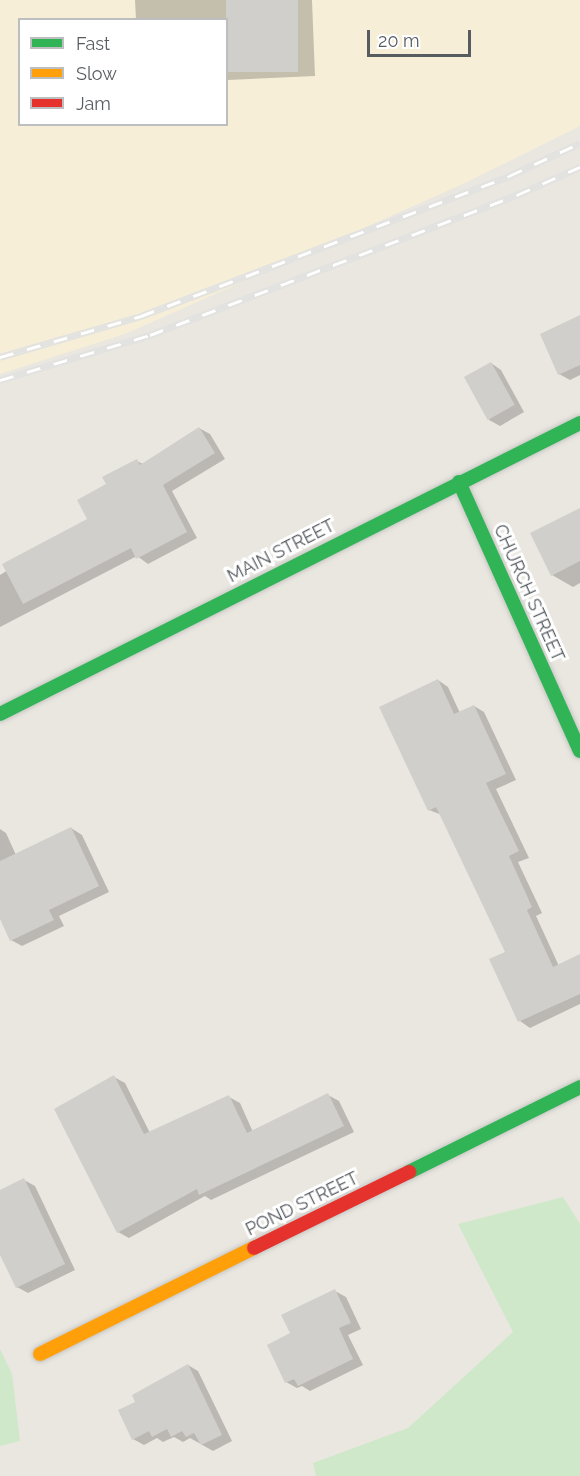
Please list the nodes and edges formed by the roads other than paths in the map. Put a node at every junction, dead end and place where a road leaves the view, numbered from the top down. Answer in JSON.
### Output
{"nodes":[{"id":1,"x":580,"y":423,"type":"edge"},
{"id":2,"x":459,"y":482,"type":"junction"},
{"id":3,"x":0,"y":714,"type":"edge"},
{"id":4,"x":580,"y":752,"type":"edge"},
{"id":5,"x":580,"y":1087,"type":"edge"},
{"id":6,"x":40,"y":1354,"type":"dead end"}],
"edges":[{"from":1,"to":2,"type":"street","name":"MAIN STREET"},
{"from":2,"to":3,"type":"street","name":"MAIN STREET"},
{"from":2,"to":4,"type":"street","name":"CHURCH STREET"},
{"from":5,"to":6,"type":"street","name":"POND STREET"}]}
